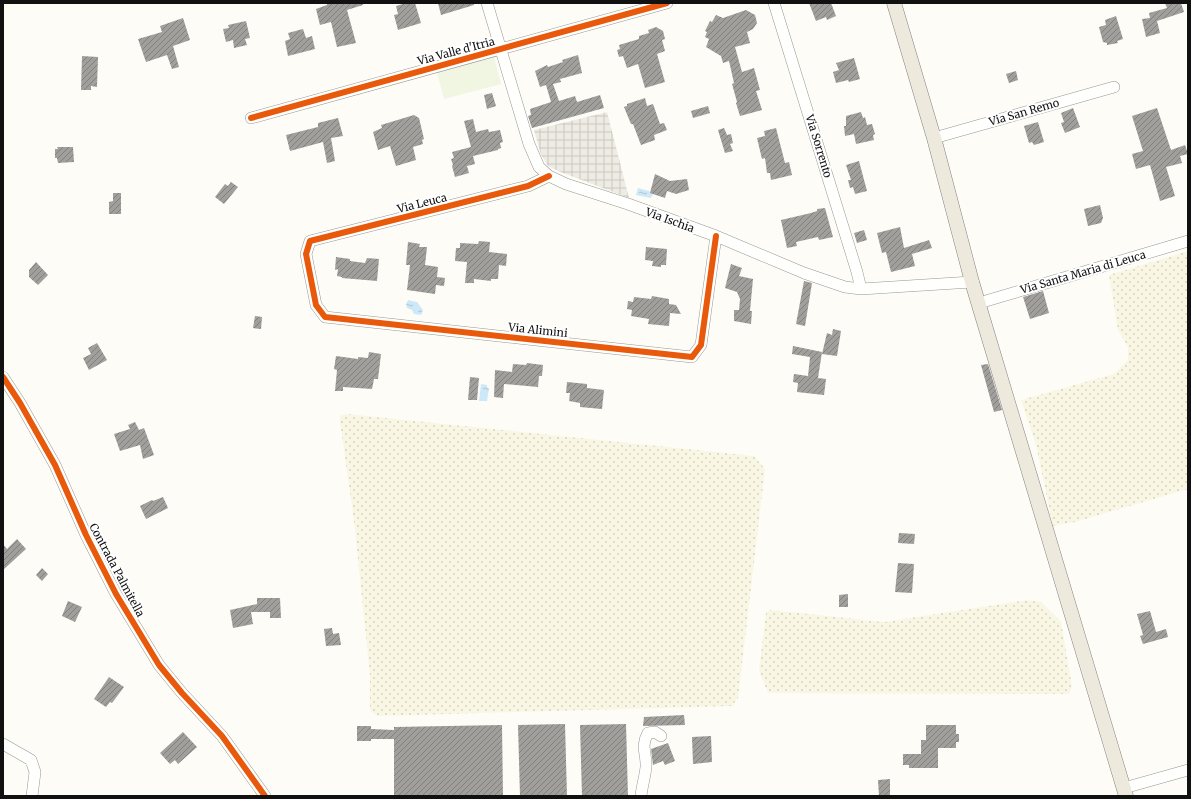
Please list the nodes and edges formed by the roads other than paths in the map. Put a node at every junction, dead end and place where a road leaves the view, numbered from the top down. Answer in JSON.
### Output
{"nodes":[{"id":1,"x":487,"y":3,"type":"edge"},
{"id":2,"x":667,"y":3,"type":"edge"},
{"id":3,"x":774,"y":3,"type":"edge"},
{"id":4,"x":894,"y":3,"type":"edge"},
{"id":5,"x":500,"y":49,"type":"junction"},
{"id":6,"x":1114,"y":87,"type":"dead end"},
{"id":7,"x":251,"y":118,"type":"dead end"},
{"id":8,"x":934,"y":138,"type":"junction"},
{"id":9,"x":549,"y":176,"type":"junction"},
{"id":10,"x":716,"y":236,"type":"junction"},
{"id":11,"x":1188,"y":241,"type":"edge"},
{"id":12,"x":306,"y":254,"type":"joint"},
{"id":13,"x":972,"y":282,"type":"junction"},
{"id":14,"x":860,"y":289,"type":"junction"},
{"id":15,"x":978,"y":303,"type":"junction"},
{"id":16,"x":3,"y":377,"type":"edge"},
{"id":17,"x":661,"y":736,"type":"dead end"},
{"id":18,"x":3,"y":744,"type":"edge"},
{"id":19,"x":1188,"y":770,"type":"edge"},
{"id":20,"x":1125,"y":792,"type":"edge"},
{"id":21,"x":32,"y":796,"type":"edge"},
{"id":22,"x":265,"y":796,"type":"edge"},
{"id":23,"x":641,"y":796,"type":"edge"}],
"edges":[{"from":1,"to":5,"type":"street","name":"Via Ischia"},
{"from":2,"to":5,"type":"street","name":"Via Valle d'Itria"},
{"from":3,"to":14,"type":"street","name":"Via Sorrento"},
{"from":4,"to":8,"type":"main road"},
{"from":5,"to":7,"type":"street","name":"Via Valle d'Itria"},
{"from":5,"to":9,"type":"street","name":"Via Ischia"},
{"from":6,"to":8,"type":"street","name":"Via San Remo"},
{"from":8,"to":13,"type":"main road"},
{"from":9,"to":10,"type":"street","name":"Via Ischia"},
{"from":9,"to":12,"type":"street","name":"Via Leuca"},
{"from":10,"to":12,"type":"street","name":"Via Alimini"},
{"from":10,"to":14,"type":"street","name":"Via Ischia"},
{"from":11,"to":15,"type":"street","name":"Via Santa Maria di Leuca"},
{"from":13,"to":14,"type":"street","name":"Via Ischia"},
{"from":13,"to":15,"type":"main road"},
{"from":15,"to":20,"type":"main road"},
{"from":16,"to":22,"type":"street","name":"Contrada Palmitella"},
{"from":17,"to":23,"type":"street"},
{"from":18,"to":21,"type":"street"},
{"from":19,"to":20,"type":"street"}]}
